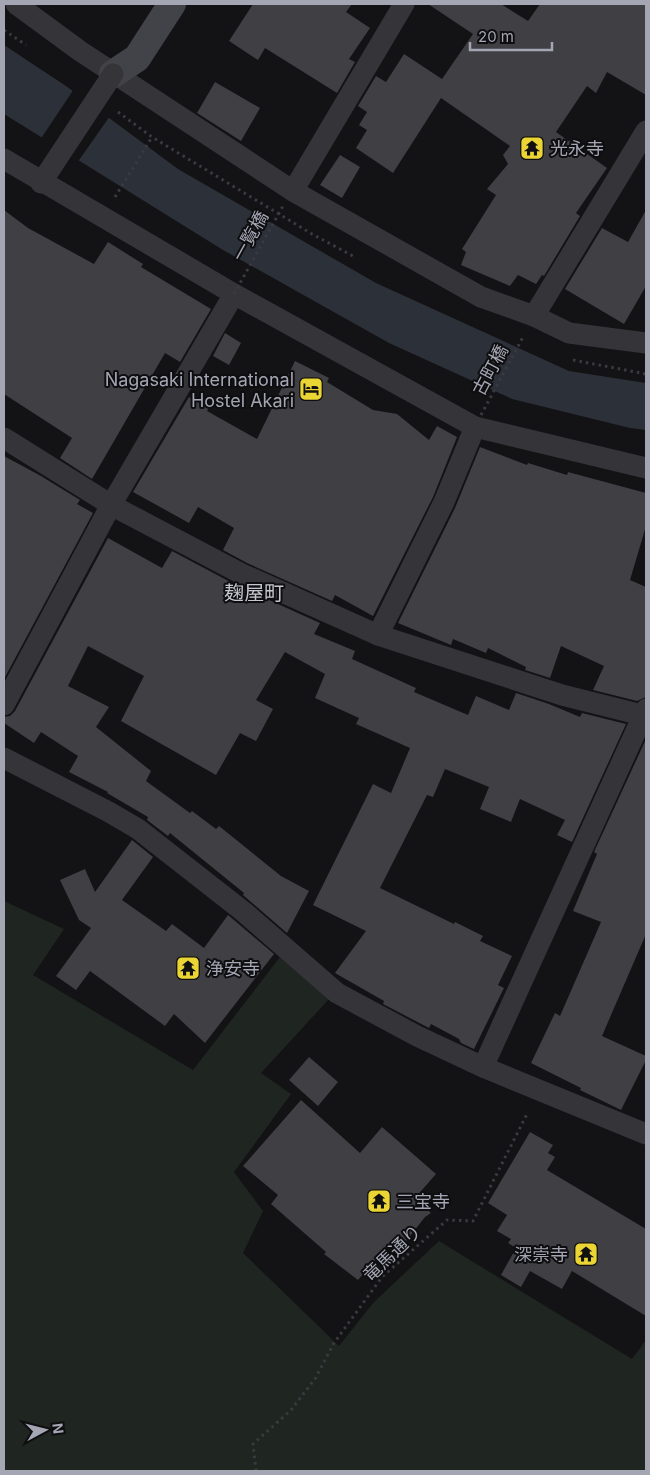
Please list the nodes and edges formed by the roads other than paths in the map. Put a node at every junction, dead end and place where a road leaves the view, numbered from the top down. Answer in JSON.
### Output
{"nodes":[{"id":1,"x":16,"y":4,"type":"edge"},
{"id":2,"x":172,"y":4,"type":"edge"},
{"id":3,"x":404,"y":4,"type":"edge"},
{"id":4,"x":113,"y":74,"type":"junction"},
{"id":5,"x":646,"y":131,"type":"edge"},
{"id":6,"x":4,"y":159,"type":"edge"},
{"id":7,"x":41,"y":183,"type":"junction"},
{"id":8,"x":288,"y":198,"type":"junction"},
{"id":9,"x":237,"y":287,"type":"junction"},
{"id":10,"x":534,"y":316,"type":"junction"},
{"id":11,"x":646,"y":343,"type":"edge"},
{"id":12,"x":478,"y":421,"type":"junction"},
{"id":13,"x":4,"y":438,"type":"edge"},
{"id":14,"x":646,"y":468,"type":"edge"},
{"id":15,"x":111,"y":505,"type":"junction"},
{"id":16,"x":378,"y":635,"type":"junction"},
{"id":17,"x":4,"y":705,"type":"edge"},
{"id":18,"x":645,"y":713,"type":"edge"},
{"id":19,"x":4,"y":758,"type":"edge"},
{"id":20,"x":483,"y":1067,"type":"junction"},
{"id":21,"x":646,"y":1134,"type":"edge"}],
"edges":[{"from":1,"to":4,"type":"street"},
{"from":2,"to":4,"type":"street"},
{"from":3,"to":8,"type":"street"},
{"from":4,"to":7,"type":"street","bridge":true},
{"from":4,"to":8,"type":"street"},
{"from":5,"to":10,"type":"street"},
{"from":6,"to":7,"type":"street"},
{"from":7,"to":9,"type":"street"},
{"from":8,"to":10,"type":"street"},
{"from":9,"to":12,"type":"street"},
{"from":9,"to":15,"type":"street"},
{"from":10,"to":11,"type":"street"},
{"from":12,"to":14,"type":"street"},
{"from":12,"to":16,"type":"street"},
{"from":13,"to":15,"type":"street"},
{"from":15,"to":16,"type":"street"},
{"from":15,"to":17,"type":"street"},
{"from":16,"to":18,"type":"street"},
{"from":18,"to":20,"type":"street"},
{"from":19,"to":20,"type":"street"},
{"from":20,"to":21,"type":"street"}]}
